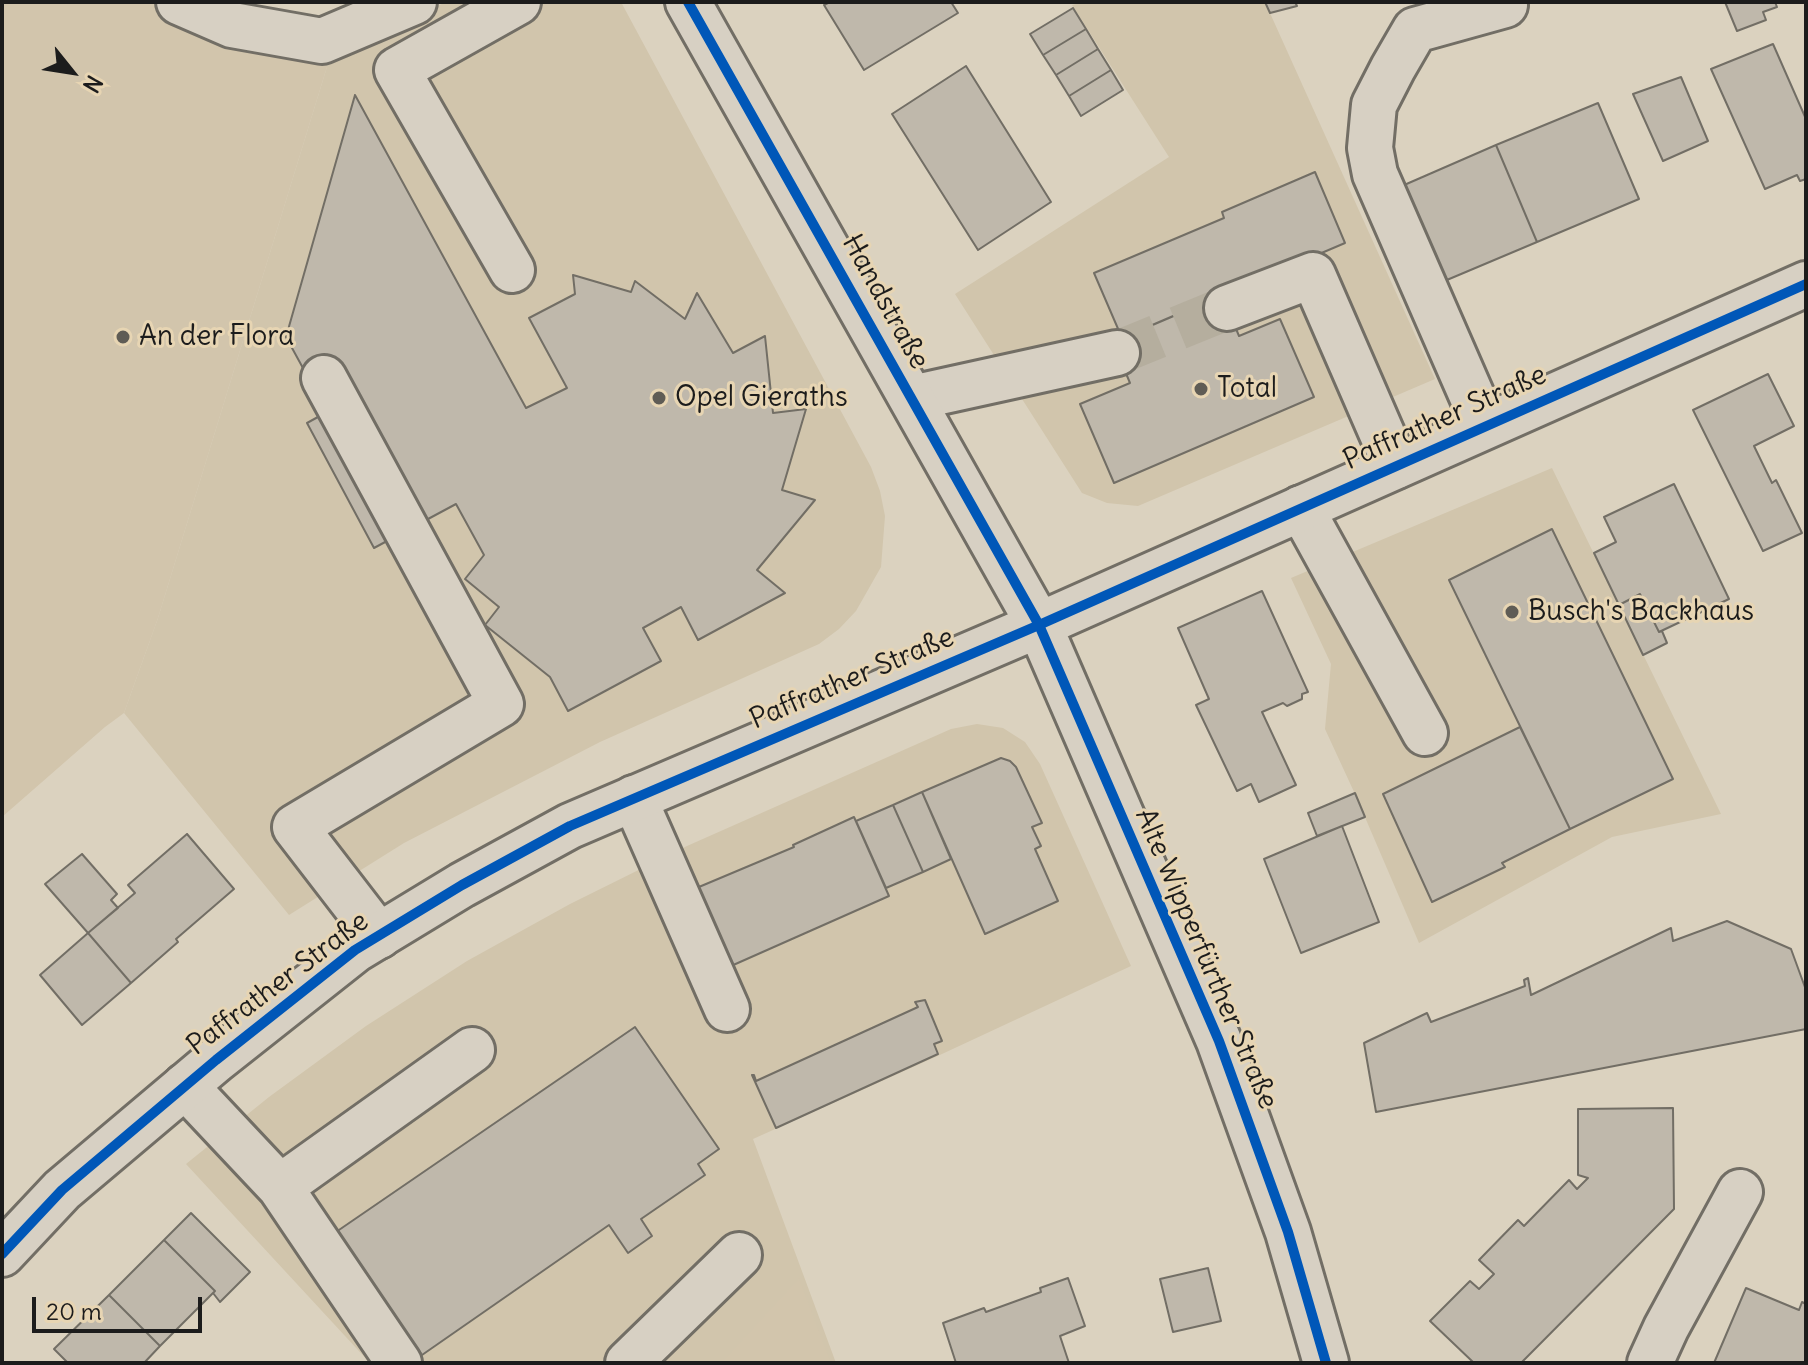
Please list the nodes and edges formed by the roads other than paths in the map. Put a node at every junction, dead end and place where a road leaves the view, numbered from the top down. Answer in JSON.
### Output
{"nodes":[{"id":1,"x":179,"y":2,"type":"edge"},
{"id":2,"x":414,"y":2,"type":"edge"},
{"id":3,"x":518,"y":2,"type":"edge"},
{"id":4,"x":688,"y":2,"type":"edge"},
{"id":5,"x":1505,"y":5,"type":"dead end"},
{"id":6,"x":512,"y":270,"type":"dead end"},
{"id":7,"x":1806,"y":284,"type":"edge"},
{"id":8,"x":1227,"y":308,"type":"tunnel mouth"},
{"id":9,"x":1117,"y":353,"type":"tunnel mouth"},
{"id":10,"x":324,"y":378,"type":"dead end"},
{"id":11,"x":912,"y":398,"type":"junction"},
{"id":12,"x":1485,"y":426,"type":"junction"},
{"id":13,"x":1396,"y":466,"type":"junction"},
{"id":14,"x":1301,"y":508,"type":"junction"},
{"id":15,"x":1039,"y":625,"type":"junction"},
{"id":16,"x":1425,"y":733,"type":"dead end"},
{"id":17,"x":634,"y":798,"type":"junction"},
{"id":18,"x":379,"y":936,"type":"junction"},
{"id":19,"x":727,"y":1009,"type":"dead end"},
{"id":20,"x":472,"y":1050,"type":"dead end"},
{"id":21,"x":185,"y":1086,"type":"junction"},
{"id":22,"x":280,"y":1187,"type":"junction"},
{"id":23,"x":1740,"y":1192,"type":"dead end"},
{"id":24,"x":2,"y":1254,"type":"edge"},
{"id":25,"x":739,"y":1255,"type":"dead end"},
{"id":26,"x":399,"y":1363,"type":"edge"},
{"id":27,"x":628,"y":1363,"type":"edge"},
{"id":28,"x":1326,"y":1363,"type":"edge"},
{"id":29,"x":1650,"y":1363,"type":"edge"}],
"edges":[{"from":1,"to":2,"type":"main road"},
{"from":3,"to":6,"type":"main road"},
{"from":4,"to":11,"type":"main road","name":"Handstraße"},
{"from":5,"to":12,"type":"main road"},
{"from":7,"to":12,"type":"main road","name":"Paffrather Straße"},
{"from":8,"to":13,"type":"main road"},
{"from":9,"to":11,"type":"main road"},
{"from":10,"to":18,"type":"main road"},
{"from":11,"to":15,"type":"main road","name":"Handstraße"},
{"from":12,"to":13,"type":"main road","name":"Paffrather Straße"},
{"from":13,"to":14,"type":"main road","name":"Paffrather Straße"},
{"from":14,"to":15,"type":"main road","name":"Paffrather Straße"},
{"from":14,"to":16,"type":"main road"},
{"from":15,"to":17,"type":"main road","name":"Paffrather Straße"},
{"from":15,"to":28,"type":"main road","name":"Alte Wipperfürther Straße"},
{"from":17,"to":18,"type":"main road","name":"Paffrather Straße"},
{"from":17,"to":19,"type":"main road"},
{"from":18,"to":21,"type":"main road","name":"Paffrather Straße"},
{"from":20,"to":22,"type":"main road"},
{"from":21,"to":22,"type":"main road"},
{"from":21,"to":24,"type":"main road","name":"Paffrather Straße"},
{"from":22,"to":26,"type":"main road"},
{"from":23,"to":29,"type":"main road"},
{"from":25,"to":27,"type":"main road"}]}
